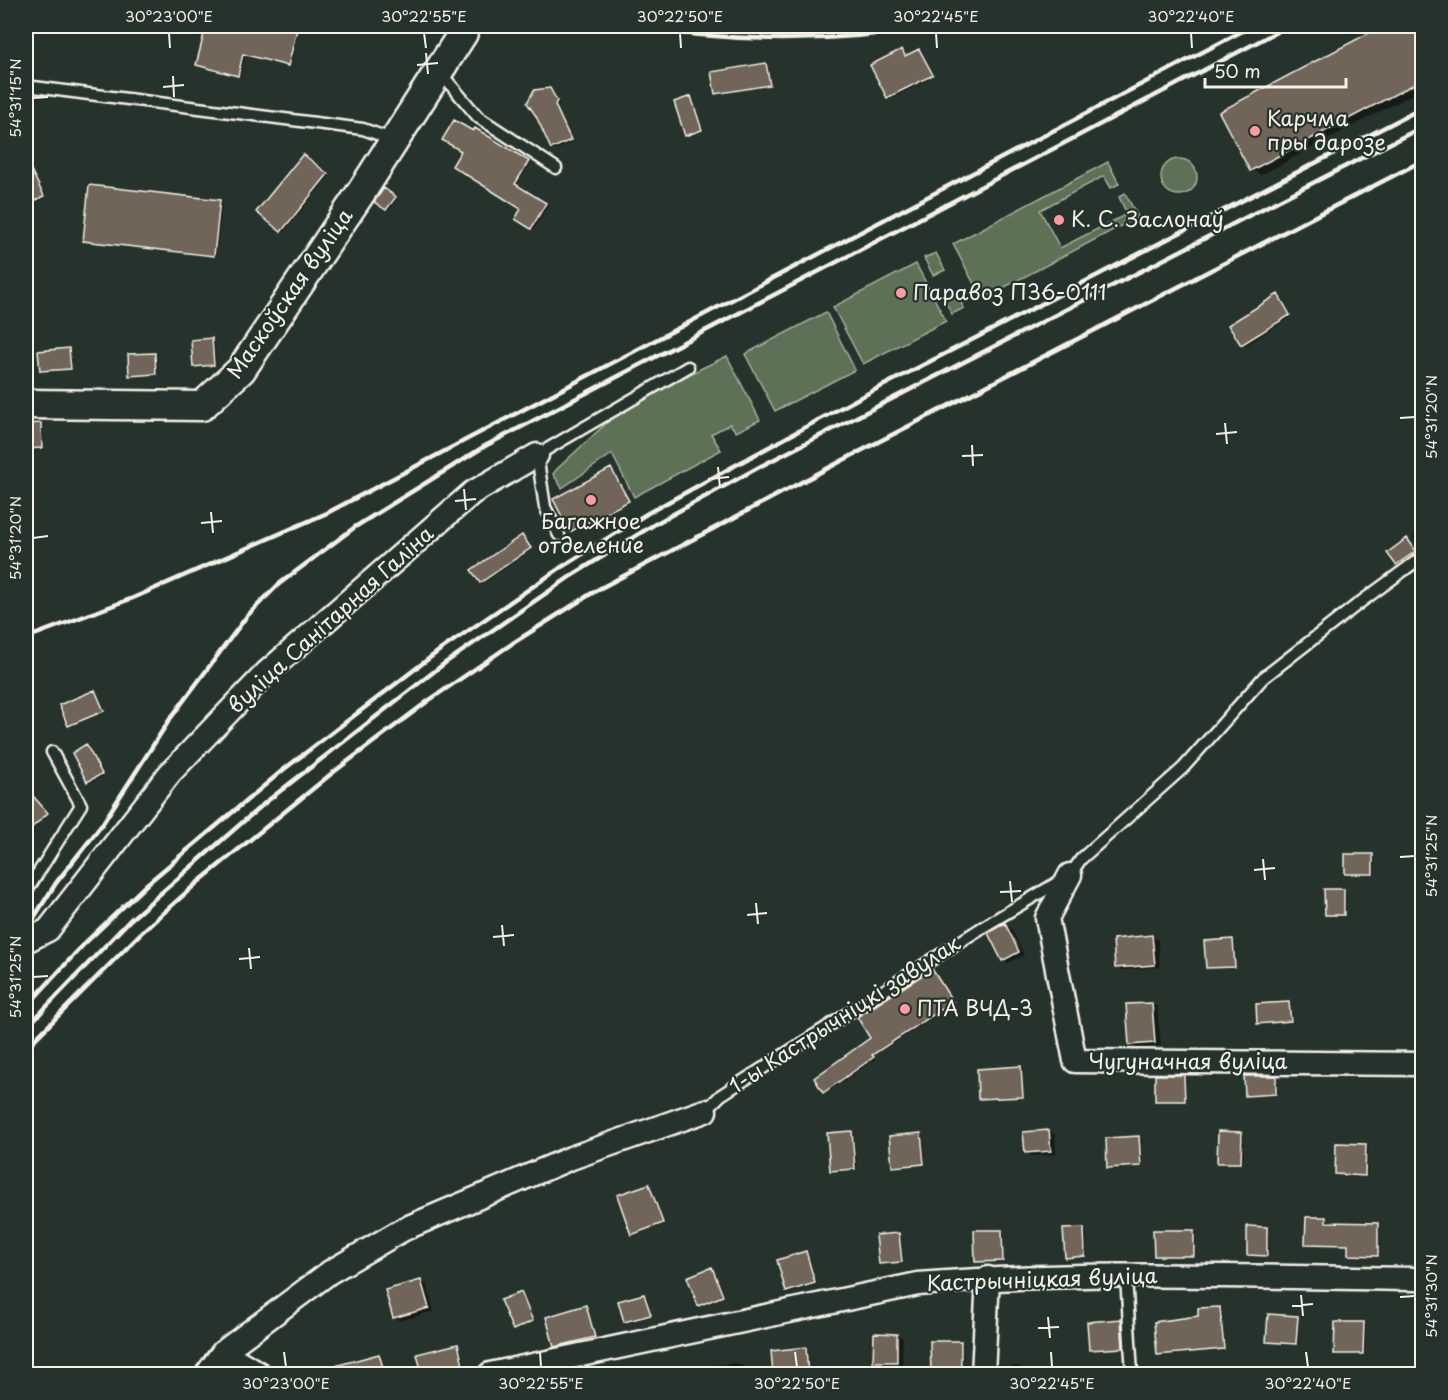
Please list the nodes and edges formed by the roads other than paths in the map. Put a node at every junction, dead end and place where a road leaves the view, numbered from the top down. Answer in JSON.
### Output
{"nodes":[{"id":1,"x":464,"y":26,"type":"edge"},
{"id":2,"x":439,"y":71,"type":"junction"},
{"id":3,"x":26,"y":86,"type":"edge"},
{"id":4,"x":395,"y":140,"type":"junction"},
{"id":5,"x":556,"y":168,"type":"dead end"},
{"id":6,"x":688,"y":368,"type":"dead end"},
{"id":7,"x":26,"y":404,"type":"edge"},
{"id":8,"x":537,"y":455,"type":"junction"},
{"id":9,"x":559,"y":535,"type":"dead end"},
{"id":10,"x":1422,"y":557,"type":"edge"},
{"id":11,"x":52,"y":752,"type":"dead end"},
{"id":12,"x":1070,"y":875,"type":"junction"},
{"id":13,"x":26,"y":892,"type":"edge"},
{"id":14,"x":26,"y":941,"type":"edge"},
{"id":15,"x":1422,"y":1064,"type":"edge"},
{"id":16,"x":705,"y":1111,"type":"joint"},
{"id":17,"x":1126,"y":1276,"type":"junction"},
{"id":18,"x":987,"y":1278,"type":"junction"},
{"id":19,"x":1422,"y":1279,"type":"edge"},
{"id":20,"x":223,"y":1352,"type":"junction"},
{"id":21,"x":207,"y":1374,"type":"edge"},
{"id":22,"x":260,"y":1374,"type":"edge"},
{"id":23,"x":490,"y":1374,"type":"edge"},
{"id":24,"x":983,"y":1374,"type":"edge"},
{"id":25,"x":1132,"y":1374,"type":"edge"}],
"edges":[{"from":1,"to":2,"type":"street","name":"Маскоўская вуліца"},
{"from":2,"to":4,"type":"street","name":"Маскоўская вуліца"},
{"from":2,"to":5,"type":"lane"},
{"from":3,"to":4,"type":"lane"},
{"from":4,"to":7,"type":"street","name":"Маскоўская вуліца"},
{"from":6,"to":8,"type":"lane"},
{"from":8,"to":9,"type":"lane"},
{"from":8,"to":14,"type":"street","name":"вуліца Санітарная Галіна"},
{"from":10,"to":12,"type":"lane","name":"1-ы Кастрычніцкі завулак"},
{"from":11,"to":13,"type":"lane"},
{"from":12,"to":15,"type":"street","name":"Чугуначная вуліца"},
{"from":12,"to":16,"type":"lane","name":"1-ы Кастрычніцкі завулак"},
{"from":16,"to":20,"type":"street","name":"1-ы Кастрычніцкі завулак"},
{"from":17,"to":18,"type":"street","name":"Кастрычніцкая вуліца"},
{"from":17,"to":19,"type":"street","name":"Кастрычніцкая вуліца"},
{"from":17,"to":25,"type":"lane"},
{"from":18,"to":23,"type":"street","name":"Кастрычніцкая вуліца"},
{"from":18,"to":24,"type":"street"},
{"from":20,"to":21,"type":"street","name":"1-ы Кастрычніцкі завулак"},
{"from":20,"to":22,"type":"street"}]}
